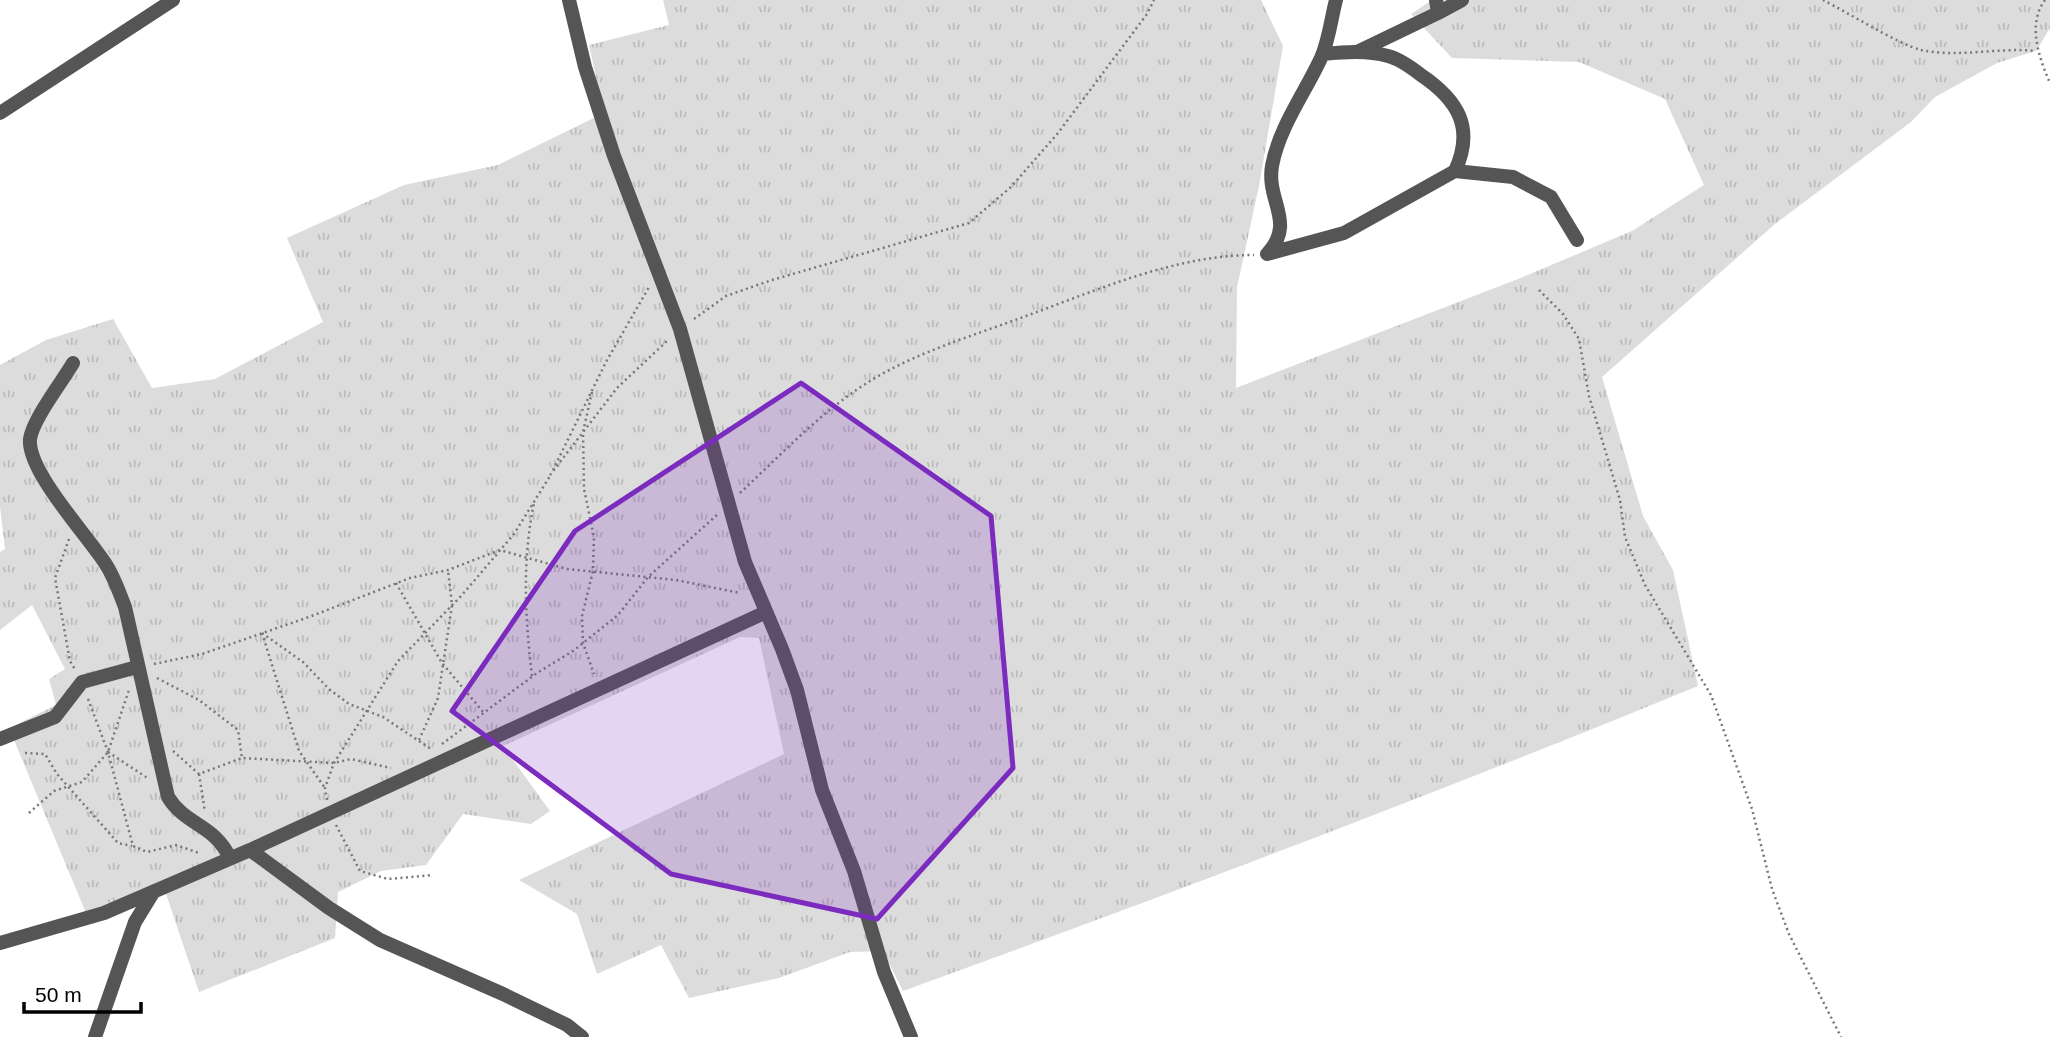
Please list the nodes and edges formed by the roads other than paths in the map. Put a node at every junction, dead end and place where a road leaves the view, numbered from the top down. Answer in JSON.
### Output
{"nodes":[{"id":1,"x":173,"y":0,"type":"edge"},
{"id":2,"x":569,"y":0,"type":"edge"},
{"id":3,"x":1336,"y":0,"type":"edge"},
{"id":4,"x":1462,"y":0,"type":"edge"},
{"id":5,"x":1437,"y":7,"type":"edge"},
{"id":6,"x":1357,"y":51,"type":"junction"},
{"id":7,"x":1323,"y":54,"type":"junction"},
{"id":8,"x":0,"y":113,"type":"edge"},
{"id":9,"x":1455,"y":171,"type":"junction"},
{"id":10,"x":1577,"y":240,"type":"dead end"},
{"id":11,"x":73,"y":363,"type":"dead end"},
{"id":12,"x":766,"y":612,"type":"junction"},
{"id":13,"x":137,"y":667,"type":"junction"},
{"id":14,"x":0,"y":739,"type":"edge"},
{"id":15,"x":250,"y":850,"type":"junction"},
{"id":16,"x":230,"y":858,"type":"junction"},
{"id":17,"x":153,"y":891,"type":"junction"},
{"id":18,"x":0,"y":943,"type":"edge"},
{"id":19,"x":95,"y":1037,"type":"edge"},
{"id":20,"x":582,"y":1037,"type":"edge"},
{"id":21,"x":911,"y":1037,"type":"edge"}],
"edges":[{"from":1,"to":8,"type":"street"},
{"from":2,"to":12,"type":"street"},
{"from":3,"to":7,"type":"street"},
{"from":4,"to":5,"type":"street"},
{"from":5,"to":6,"type":"street"},
{"from":6,"to":7,"type":"street"},
{"from":6,"to":9,"type":"street"},
{"from":7,"to":9,"type":"street"},
{"from":9,"to":10,"type":"street"},
{"from":11,"to":13,"type":"street"},
{"from":12,"to":15,"type":"street"},
{"from":12,"to":21,"type":"street"},
{"from":13,"to":14,"type":"street"},
{"from":13,"to":16,"type":"street"},
{"from":15,"to":16,"type":"street"},
{"from":15,"to":20,"type":"street"},
{"from":16,"to":17,"type":"street"},
{"from":17,"to":18,"type":"street"},
{"from":17,"to":19,"type":"street"}]}
